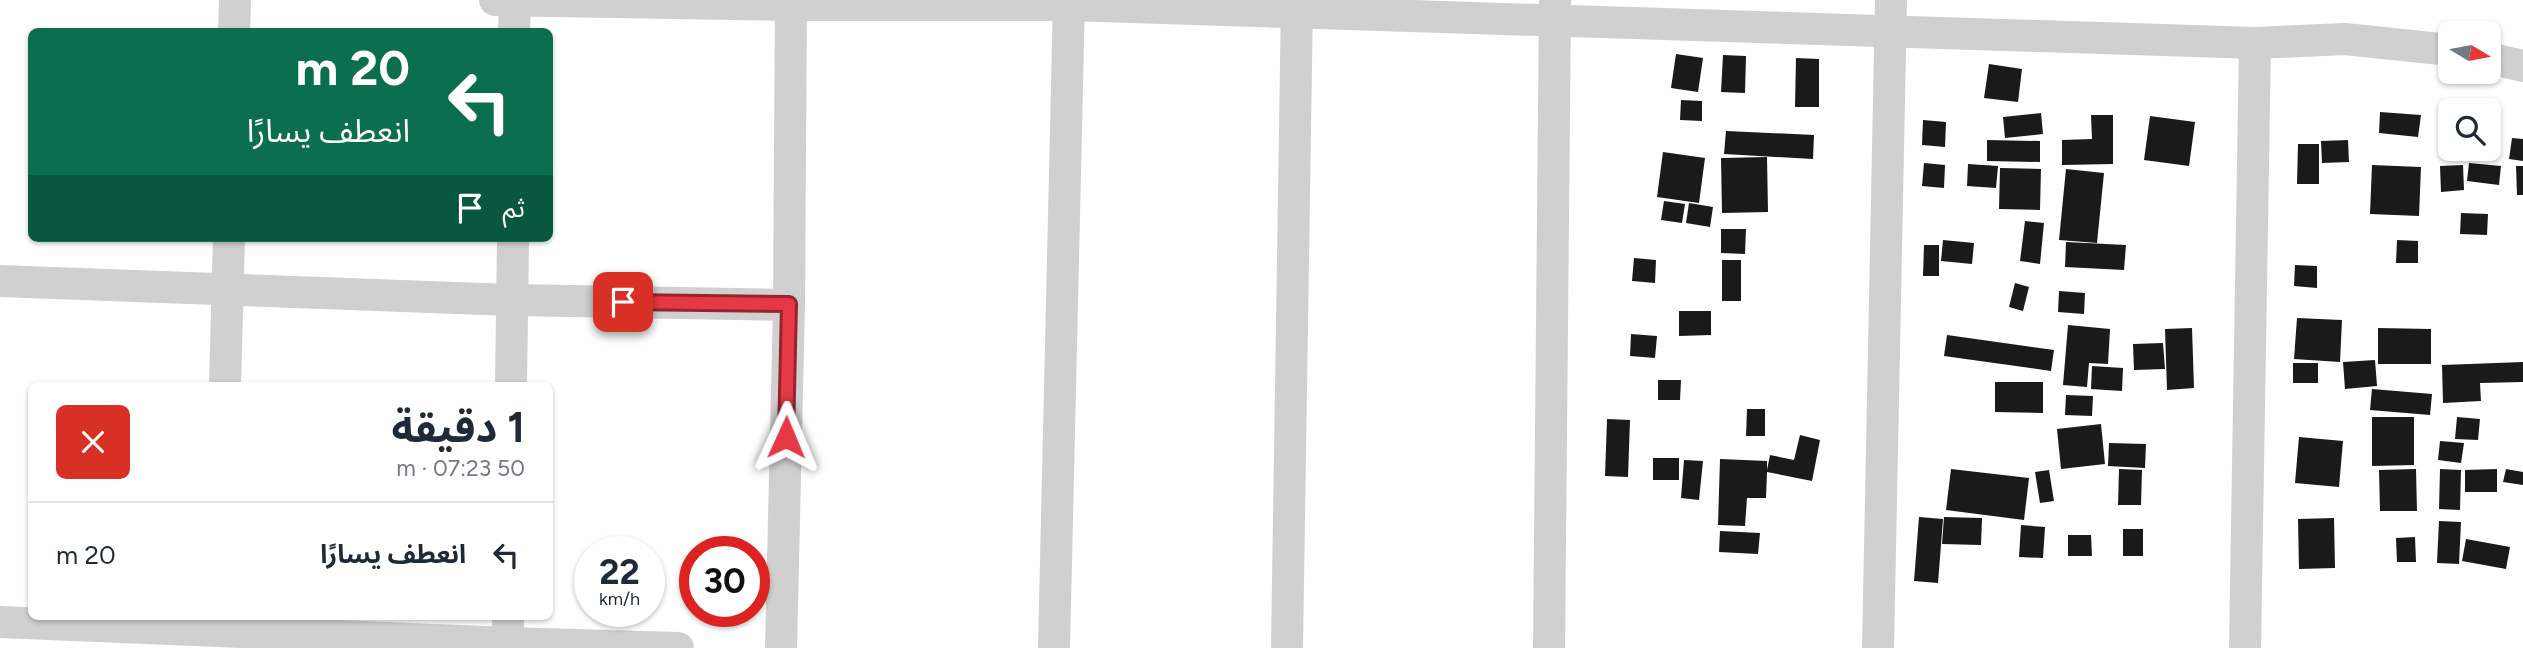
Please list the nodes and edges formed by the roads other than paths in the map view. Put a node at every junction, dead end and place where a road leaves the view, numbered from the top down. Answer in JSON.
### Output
{"nodes":[{"id":1,"x":235,"y":0,"type":"edge"},
{"id":2,"x":495,"y":0,"type":"edge"},
{"id":3,"x":515,"y":0,"type":"edge"},
{"id":4,"x":791,"y":2,"type":"edge"},
{"id":5,"x":1069,"y":2,"type":"edge"},
{"id":6,"x":1297,"y":5,"type":"edge"},
{"id":7,"x":1555,"y":10,"type":"edge"},
{"id":8,"x":1890,"y":15,"type":"edge"},
{"id":9,"x":234,"y":28,"type":"edge"},
{"id":10,"x":514,"y":28,"type":"edge"},
{"id":11,"x":2255,"y":43,"type":"junction"},
{"id":12,"x":2438,"y":49,"type":"edge"},
{"id":13,"x":2501,"y":61,"type":"edge"},
{"id":14,"x":2523,"y":66,"type":"edge"},
{"id":15,"x":229,"y":242,"type":"edge"},
{"id":16,"x":513,"y":242,"type":"edge"},
{"id":17,"x":0,"y":281,"type":"edge"},
{"id":18,"x":228,"y":290,"type":"junction"},
{"id":19,"x":513,"y":300,"type":"junction"},
{"id":20,"x":789,"y":304,"type":"junction"},
{"id":21,"x":225,"y":382,"type":"edge"},
{"id":22,"x":511,"y":382,"type":"edge"},
{"id":23,"x":0,"y":622,"type":"edge"},
{"id":24,"x":218,"y":624,"type":"edge"},
{"id":25,"x":508,"y":636,"type":"edge"},
{"id":26,"x":678,"y":648,"type":"edge"},
{"id":27,"x":781,"y":648,"type":"edge"},
{"id":28,"x":1054,"y":648,"type":"edge"},
{"id":29,"x":1287,"y":648,"type":"edge"},
{"id":30,"x":1549,"y":648,"type":"edge"},
{"id":31,"x":1878,"y":648,"type":"edge"},
{"id":32,"x":2245,"y":648,"type":"edge"}],
"edges":[{"from":1,"to":9,"type":"street"},
{"from":2,"to":3,"type":"street"},
{"from":3,"to":4,"type":"street"},
{"from":3,"to":10,"type":"street"},
{"from":4,"to":5,"type":"street"},
{"from":4,"to":20,"type":"street"},
{"from":5,"to":6,"type":"street"},
{"from":5,"to":28,"type":"street"},
{"from":6,"to":7,"type":"street"},
{"from":6,"to":29,"type":"street"},
{"from":7,"to":8,"type":"street"},
{"from":7,"to":30,"type":"street"},
{"from":8,"to":11,"type":"street"},
{"from":8,"to":31,"type":"street"},
{"from":11,"to":12,"type":"street"},
{"from":11,"to":32,"type":"street"},
{"from":13,"to":14,"type":"street"},
{"from":15,"to":18,"type":"street"},
{"from":16,"to":19,"type":"street"},
{"from":17,"to":18,"type":"street"},
{"from":18,"to":19,"type":"street"},
{"from":18,"to":21,"type":"street"},
{"from":19,"to":20,"type":"street"},
{"from":19,"to":22,"type":"street"},
{"from":20,"to":27,"type":"street"},
{"from":23,"to":24,"type":"street"},
{"from":24,"to":25,"type":"street"},
{"from":25,"to":26,"type":"street"}]}
